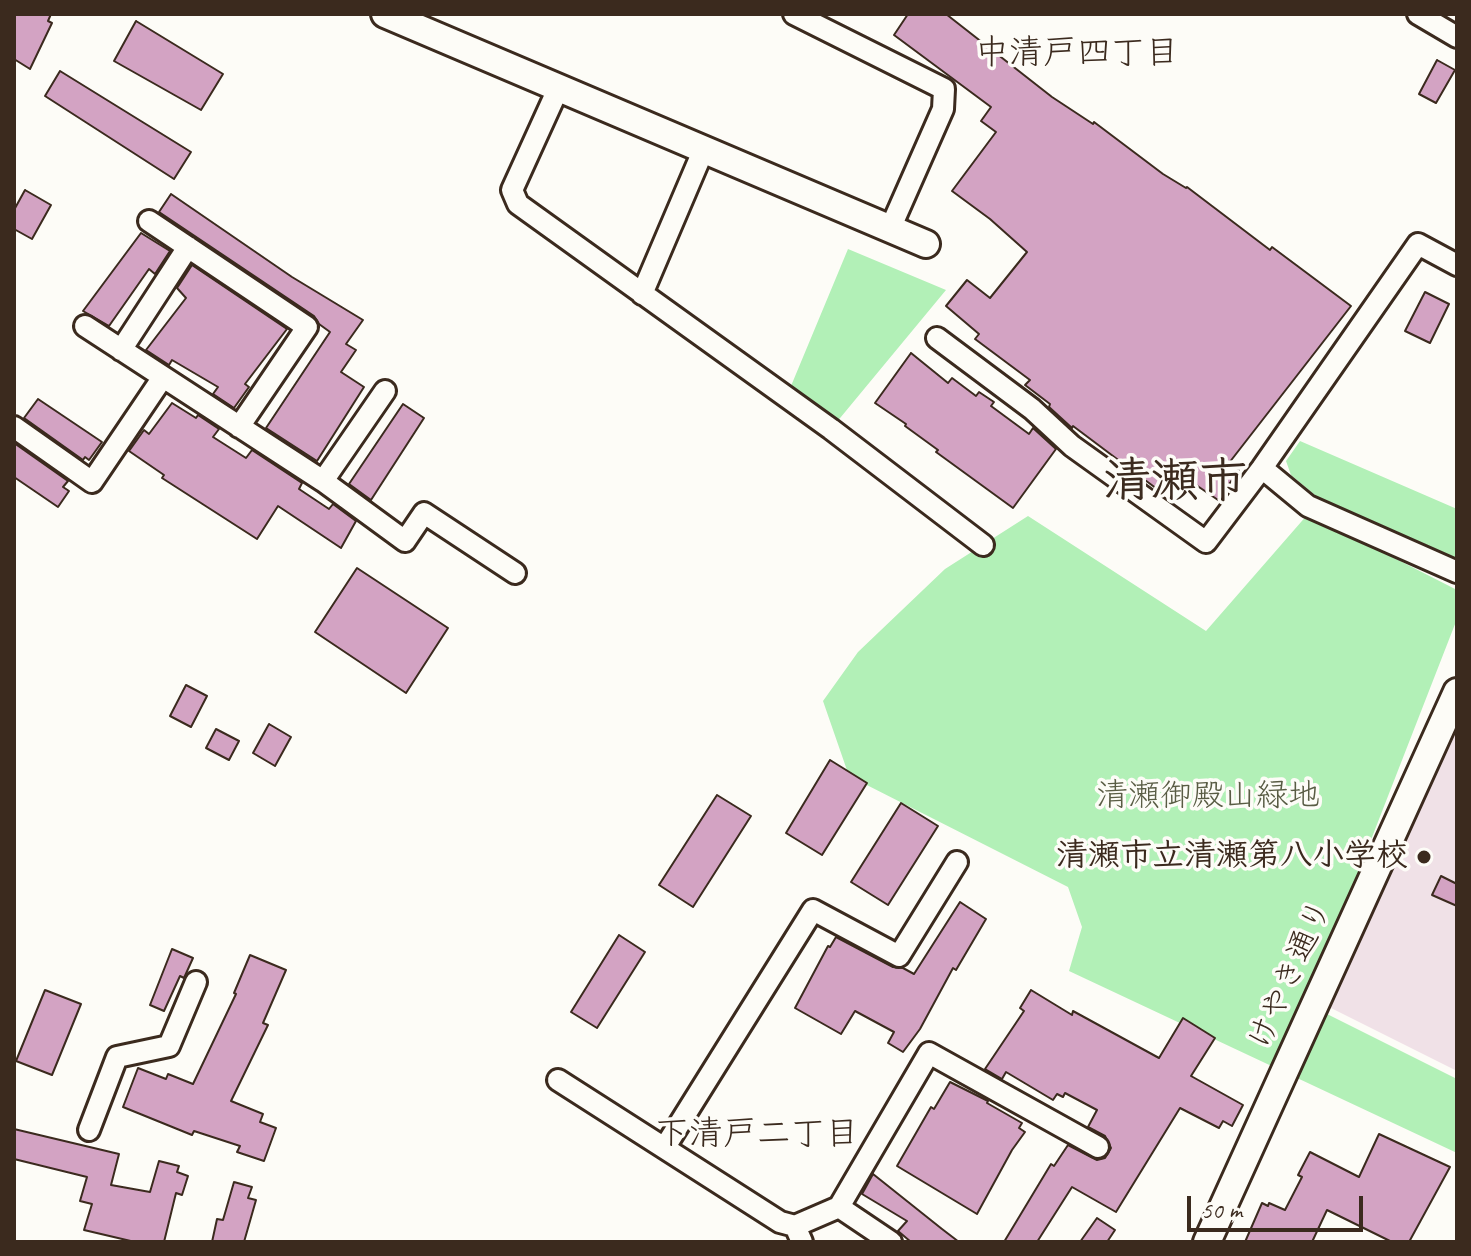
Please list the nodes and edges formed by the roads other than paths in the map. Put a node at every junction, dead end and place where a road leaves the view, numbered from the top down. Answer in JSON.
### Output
{"nodes":[{"id":1,"x":385,"y":14,"type":"edge"},
{"id":2,"x":794,"y":14,"type":"edge"},
{"id":3,"x":1418,"y":14,"type":"edge"},
{"id":4,"x":1457,"y":37,"type":"edge"},
{"id":5,"x":558,"y":89,"type":"junction"},
{"id":6,"x":703,"y":151,"type":"junction"},
{"id":7,"x":149,"y":221,"type":"dead end"},
{"id":8,"x":890,"y":229,"type":"junction"},
{"id":9,"x":926,"y":244,"type":"dead end"},
{"id":10,"x":188,"y":247,"type":"junction"},
{"id":11,"x":1457,"y":265,"type":"edge"},
{"id":12,"x":642,"y":294,"type":"junction"},
{"id":13,"x":85,"y":326,"type":"dead end"},
{"id":14,"x":937,"y":338,"type":"dead end"},
{"id":15,"x":121,"y":350,"type":"junction"},
{"id":16,"x":163,"y":377,"type":"junction"},
{"id":17,"x":385,"y":391,"type":"dead end"},
{"id":18,"x":14,"y":427,"type":"edge"},
{"id":19,"x":239,"y":427,"type":"junction"},
{"id":20,"x":1262,"y":468,"type":"junction"},
{"id":21,"x":323,"y":481,"type":"junction"},
{"id":22,"x":983,"y":545,"type":"dead end"},
{"id":23,"x":1457,"y":572,"type":"edge"},
{"id":24,"x":515,"y":573,"type":"dead end"},
{"id":25,"x":1457,"y":692,"type":"edge"},
{"id":26,"x":957,"y":862,"type":"dead end"},
{"id":27,"x":196,"y":982,"type":"dead end"},
{"id":28,"x":558,"y":1080,"type":"dead end"},
{"id":29,"x":89,"y":1130,"type":"dead end"},
{"id":30,"x":665,"y":1147,"type":"junction"},
{"id":31,"x":1098,"y":1147,"type":"dead end"},
{"id":32,"x":839,"y":1207,"type":"junction"},
{"id":33,"x":798,"y":1234,"type":"edge"},
{"id":34,"x":891,"y":1242,"type":"edge"},
{"id":35,"x":1207,"y":1242,"type":"edge"}],
"edges":[{"from":1,"to":5,"type":"street"},
{"from":2,"to":8,"type":"street"},
{"from":3,"to":4,"type":"street"},
{"from":5,"to":6,"type":"street"},
{"from":5,"to":12,"type":"street"},
{"from":6,"to":8,"type":"street"},
{"from":6,"to":12,"type":"street"},
{"from":7,"to":10,"type":"street"},
{"from":8,"to":9,"type":"street"},
{"from":10,"to":15,"type":"street"},
{"from":10,"to":19,"type":"street"},
{"from":11,"to":20,"type":"street"},
{"from":12,"to":22,"type":"street"},
{"from":13,"to":15,"type":"street"},
{"from":14,"to":20,"type":"street"},
{"from":15,"to":16,"type":"street"},
{"from":16,"to":18,"type":"street"},
{"from":16,"to":19,"type":"street"},
{"from":17,"to":21,"type":"street"},
{"from":19,"to":21,"type":"street"},
{"from":20,"to":23,"type":"street"},
{"from":21,"to":24,"type":"street"},
{"from":25,"to":35,"type":"street","name":"けやき通り"},
{"from":26,"to":30,"type":"street"},
{"from":27,"to":29,"type":"street"},
{"from":28,"to":30,"type":"street"},
{"from":30,"to":33,"type":"street"},
{"from":31,"to":32,"type":"street"},
{"from":32,"to":33,"type":"street"},
{"from":32,"to":34,"type":"street"}]}
